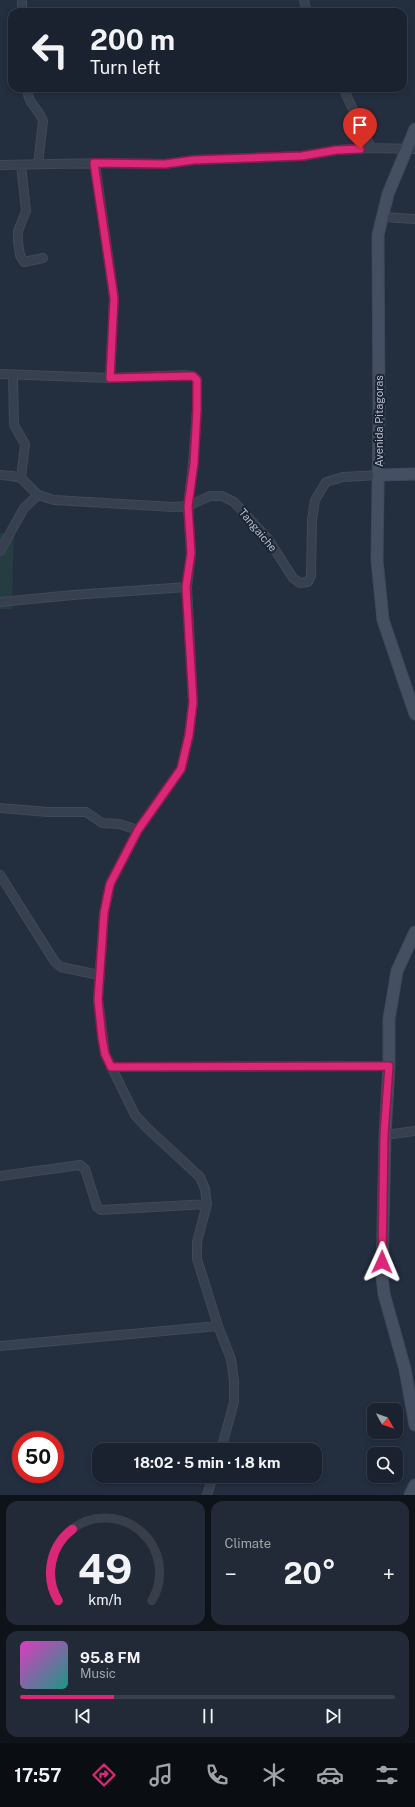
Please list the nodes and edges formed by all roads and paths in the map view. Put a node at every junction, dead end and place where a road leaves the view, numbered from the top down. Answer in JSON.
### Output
{"nodes":[{"id":1,"x":28,"y":92,"type":"edge"},
{"id":2,"x":345,"y":92,"type":"edge"},
{"id":3,"x":415,"y":129,"type":"edge"},
{"id":4,"x":372,"y":148,"type":"junction"},
{"id":5,"x":411,"y":148,"type":"edge"},
{"id":6,"x":94,"y":163,"type":"junction"},
{"id":7,"x":38,"y":164,"type":"junction"},
{"id":8,"x":0,"y":165,"type":"edge"},
{"id":9,"x":21,"y":165,"type":"junction"},
{"id":10,"x":383,"y":217,"type":"junction"},
{"id":11,"x":415,"y":219,"type":"edge"},
{"id":12,"x":43,"y":258,"type":"dead end"},
{"id":13,"x":0,"y":374,"type":"edge"},
{"id":14,"x":13,"y":375,"type":"junction"},
{"id":15,"x":110,"y":378,"type":"junction"},
{"id":16,"x":415,"y":474,"type":"edge"},
{"id":17,"x":0,"y":475,"type":"edge"},
{"id":18,"x":379,"y":475,"type":"junction"},
{"id":19,"x":21,"y":478,"type":"junction"},
{"id":20,"x":38,"y":496,"type":"junction"},
{"id":21,"x":188,"y":506,"type":"junction"},
{"id":22,"x":0,"y":551,"type":"edge"},
{"id":23,"x":186,"y":587,"type":"junction"},
{"id":24,"x":0,"y":602,"type":"edge"},
{"id":25,"x":415,"y":714,"type":"edge"},
{"id":26,"x":0,"y":808,"type":"edge"},
{"id":27,"x":138,"y":830,"type":"junction"},
{"id":28,"x":0,"y":876,"type":"edge"},
{"id":29,"x":415,"y":932,"type":"edge"},
{"id":30,"x":412,"y":946,"type":"edge"},
{"id":31,"x":99,"y":975,"type":"junction"},
{"id":32,"x":389,"y":1066,"type":"junction"},
{"id":33,"x":111,"y":1067,"type":"junction"},
{"id":34,"x":415,"y":1131,"type":"edge"},
{"id":35,"x":384,"y":1135,"type":"junction"},
{"id":36,"x":0,"y":1176,"type":"edge"},
{"id":37,"x":207,"y":1204,"type":"junction"},
{"id":38,"x":218,"y":1326,"type":"junction"},
{"id":39,"x":0,"y":1346,"type":"edge"},
{"id":40,"x":415,"y":1425,"type":"edge"},
{"id":41,"x":222,"y":1443,"type":"edge"},
{"id":42,"x":211,"y":1483,"type":"edge"},
{"id":43,"x":415,"y":1485,"type":"edge"},
{"id":44,"x":207,"y":1495,"type":"edge"},
{"id":45,"x":410,"y":1495,"type":"edge"}],
"edges":[{"from":1,"to":7,"type":"street"},
{"from":2,"to":4,"type":"street"},
{"from":3,"to":5,"type":"main road","name":"Avenida Pitagoras"},
{"from":4,"to":5,"type":"street"},
{"from":4,"to":6,"type":"street"},
{"from":5,"to":10,"type":"main road","name":"Avenida Pitagoras"},
{"from":6,"to":7,"type":"street"},
{"from":6,"to":15,"type":"street"},
{"from":7,"to":9,"type":"street"},
{"from":8,"to":9,"type":"street"},
{"from":9,"to":12,"type":"street"},
{"from":10,"to":11,"type":"street"},
{"from":10,"to":18,"type":"main road","name":"Avenida Pitagoras"},
{"from":13,"to":14,"type":"street"},
{"from":14,"to":15,"type":"street"},
{"from":14,"to":19,"type":"street"},
{"from":15,"to":21,"type":"street"},
{"from":16,"to":18,"type":"main road"},
{"from":17,"to":19,"type":"street"},
{"from":18,"to":21,"type":"street","name":"Tangaiche"},
{"from":18,"to":25,"type":"main road","name":"Avenida Pitagoras"},
{"from":19,"to":20,"type":"street"},
{"from":20,"to":21,"type":"street","name":"Tangaiche"},
{"from":20,"to":22,"type":"street"},
{"from":21,"to":23,"type":"street"},
{"from":23,"to":24,"type":"street"},
{"from":23,"to":27,"type":"street"},
{"from":26,"to":27,"type":"street"},
{"from":27,"to":31,"type":"street"},
{"from":28,"to":31,"type":"street"},
{"from":29,"to":30,"type":"main road"},
{"from":30,"to":32,"type":"main road"},
{"from":31,"to":33,"type":"street"},
{"from":32,"to":33,"type":"street"},
{"from":32,"to":35,"type":"main road"},
{"from":33,"to":37,"type":"street"},
{"from":34,"to":35,"type":"street"},
{"from":35,"to":40,"type":"main road"},
{"from":36,"to":37,"type":"street"},
{"from":37,"to":38,"type":"street"},
{"from":38,"to":39,"type":"street"},
{"from":38,"to":41,"type":"street"},
{"from":42,"to":44,"type":"street"},
{"from":43,"to":45,"type":"main road"}]}
